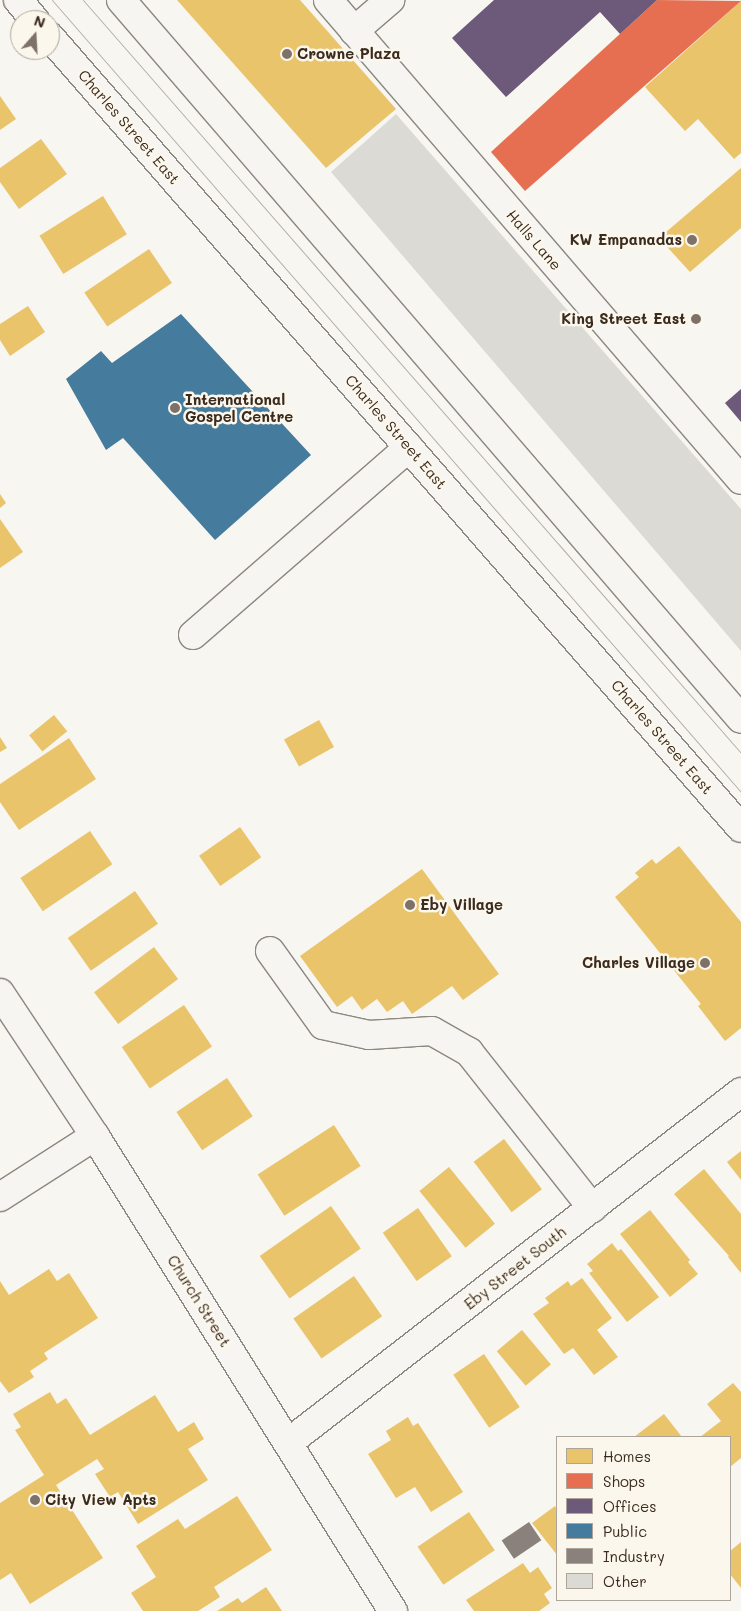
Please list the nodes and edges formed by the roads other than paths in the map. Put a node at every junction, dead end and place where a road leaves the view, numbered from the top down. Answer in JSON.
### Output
{"nodes":[{"id":1,"x":18,"y":0,"type":"edge"},
{"id":2,"x":120,"y":0,"type":"edge"},
{"id":3,"x":328,"y":0,"type":"edge"},
{"id":4,"x":390,"y":0,"type":"edge"},
{"id":5,"x":26,"y":10,"type":"edge"},
{"id":6,"x":354,"y":31,"type":"junction"},
{"id":7,"x":60,"y":48,"type":"edge"},
{"id":8,"x":409,"y":447,"type":"junction"},
{"id":9,"x":741,"y":480,"type":"edge"},
{"id":10,"x":193,"y":635,"type":"dead end"},
{"id":11,"x":741,"y":719,"type":"edge"},
{"id":12,"x":741,"y":828,"type":"edge"},
{"id":13,"x":270,"y":951,"type":"dead end"},
{"id":14,"x":0,"y":993,"type":"edge"},
{"id":15,"x":741,"y":1092,"type":"edge"},
{"id":16,"x":95,"y":1136,"type":"junction"},
{"id":17,"x":0,"y":1197,"type":"edge"},
{"id":18,"x":592,"y":1208,"type":"junction"},
{"id":19,"x":288,"y":1443,"type":"junction"},
{"id":20,"x":393,"y":1611,"type":"edge"}],
"edges":[{"from":1,"to":5,"type":"main road"},
{"from":2,"to":11,"type":"main road"},
{"from":3,"to":6,"type":"main road","name":"Halls Lane"},
{"from":4,"to":6,"type":"main road"},
{"from":6,"to":9,"type":"main road","name":"Halls Lane"},
{"from":7,"to":8,"type":"main road","name":"Charles Street East"},
{"from":8,"to":10,"type":"main road"},
{"from":8,"to":12,"type":"main road","name":"Charles Street East"},
{"from":13,"to":18,"type":"main road"},
{"from":14,"to":16,"type":"main road","name":"Church Street"},
{"from":15,"to":18,"type":"main road","name":"Eby Street South"},
{"from":16,"to":17,"type":"main road"},
{"from":16,"to":19,"type":"main road","name":"Church Street"},
{"from":18,"to":19,"type":"main road","name":"Eby Street South"},
{"from":19,"to":20,"type":"main road","name":"Church Street"}]}
